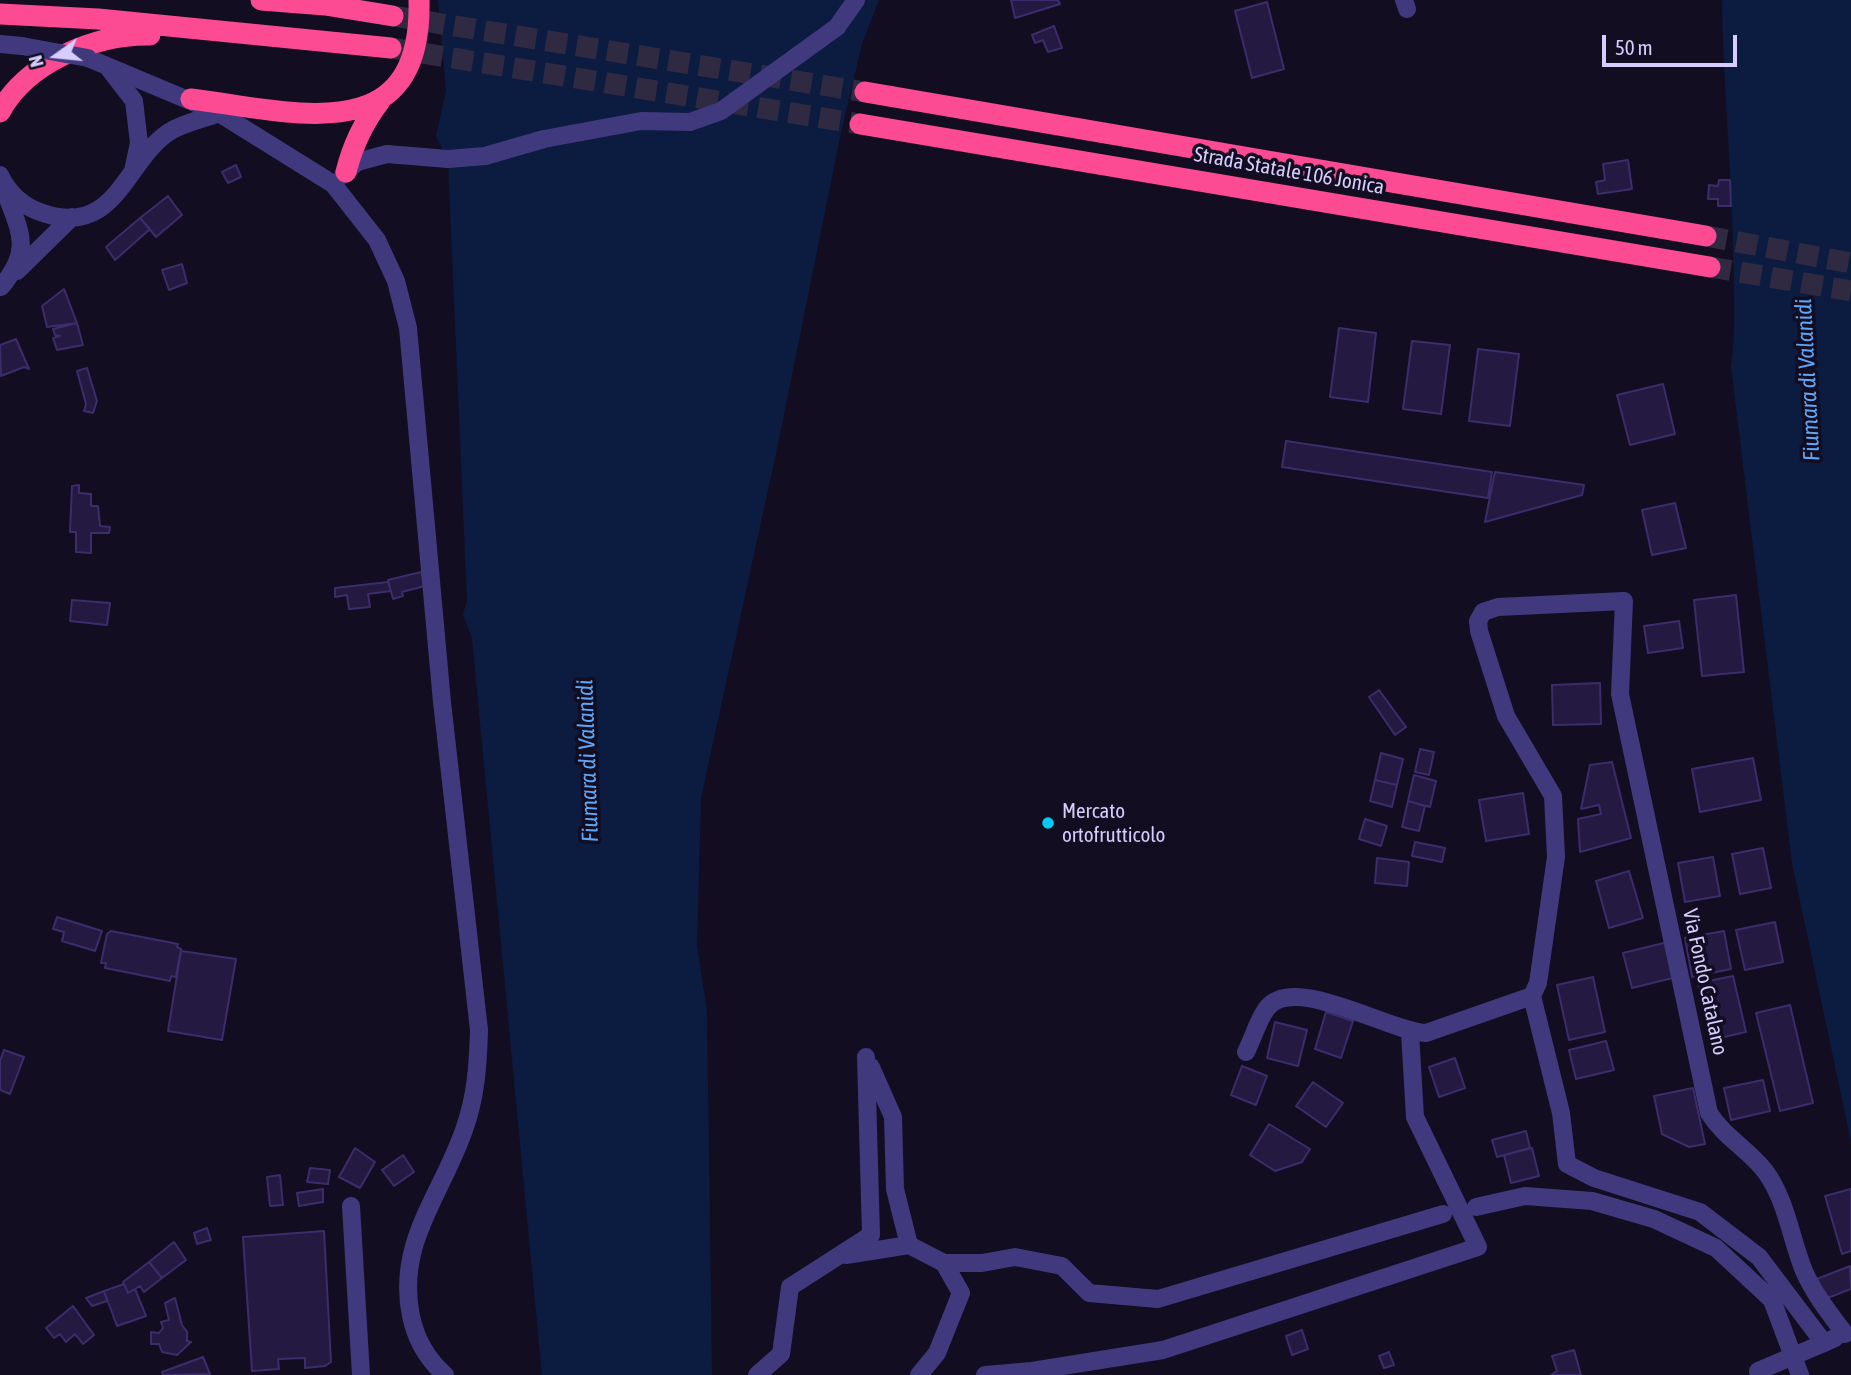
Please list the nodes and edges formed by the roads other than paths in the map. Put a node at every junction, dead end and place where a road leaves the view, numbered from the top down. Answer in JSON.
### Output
{"nodes":[{"id":1,"x":261,"y":0,"type":"edge"},
{"id":2,"x":419,"y":0,"type":"edge"},
{"id":3,"x":856,"y":0,"type":"edge"},
{"id":4,"x":315,"y":2,"type":"edge"},
{"id":5,"x":0,"y":15,"type":"edge"},
{"id":6,"x":393,"y":16,"type":"tunnel mouth"},
{"id":7,"x":331,"y":40,"type":"junction"},
{"id":8,"x":0,"y":45,"type":"edge"},
{"id":9,"x":391,"y":48,"type":"tunnel mouth"},
{"id":10,"x":96,"y":60,"type":"junction"},
{"id":11,"x":865,"y":92,"type":"tunnel mouth"},
{"id":12,"x":384,"y":96,"type":"junction"},
{"id":13,"x":191,"y":99,"type":"junction"},
{"id":14,"x":0,"y":112,"type":"edge"},
{"id":15,"x":219,"y":113,"type":"junction"},
{"id":16,"x":860,"y":124,"type":"tunnel mouth"},
{"id":17,"x":0,"y":176,"type":"edge"},
{"id":18,"x":130,"y":177,"type":"junction"},
{"id":19,"x":340,"y":178,"type":"junction"},
{"id":20,"x":72,"y":217,"type":"junction"},
{"id":21,"x":1706,"y":236,"type":"tunnel mouth"},
{"id":22,"x":1710,"y":267,"type":"tunnel mouth"},
{"id":23,"x":0,"y":287,"type":"edge"},
{"id":24,"x":1532,"y":996,"type":"junction"},
{"id":25,"x":1410,"y":1032,"type":"junction"},
{"id":26,"x":1246,"y":1052,"type":"dead end"},
{"id":27,"x":351,"y":1206,"type":"dead end"},
{"id":28,"x":1476,"y":1207,"type":"dead end"},
{"id":29,"x":1443,"y":1214,"type":"dead end"},
{"id":30,"x":909,"y":1244,"type":"junction"},
{"id":31,"x":843,"y":1255,"type":"junction"},
{"id":32,"x":944,"y":1263,"type":"junction"},
{"id":33,"x":1848,"y":1333,"type":"edge"},
{"id":34,"x":1824,"y":1343,"type":"junction"},
{"id":35,"x":1754,"y":1373,"type":"edge"},
{"id":36,"x":361,"y":1375,"type":"edge"},
{"id":37,"x":445,"y":1375,"type":"edge"},
{"id":38,"x":757,"y":1375,"type":"edge"},
{"id":39,"x":919,"y":1375,"type":"edge"},
{"id":40,"x":985,"y":1375,"type":"edge"},
{"id":41,"x":1800,"y":1375,"type":"edge"}],
"edges":[{"from":1,"to":4,"type":"highway"},
{"from":2,"to":12,"type":"highway"},
{"from":3,"to":19,"type":"street"},
{"from":4,"to":6,"type":"highway"},
{"from":5,"to":7,"type":"highway"},
{"from":7,"to":9,"type":"highway"},
{"from":7,"to":14,"type":"highway"},
{"from":8,"to":10,"type":"street","bridge":true},
{"from":10,"to":13,"type":"street"},
{"from":10,"to":18,"type":"street"},
{"from":11,"to":21,"type":"highway","name":"Strada Statale 106 Jonica"},
{"from":12,"to":13,"type":"highway"},
{"from":12,"to":19,"type":"highway"},
{"from":13,"to":15,"type":"street"},
{"from":15,"to":18,"type":"street"},
{"from":15,"to":19,"type":"street"},
{"from":16,"to":22,"type":"highway","name":"Strada Statale 106 Jonica"},
{"from":17,"to":20,"type":"street"},
{"from":17,"to":23,"type":"street"},
{"from":18,"to":20,"type":"street"},
{"from":19,"to":37,"type":"street"},
{"from":20,"to":23,"type":"street"},
{"from":24,"to":25,"type":"street"},
{"from":24,"to":33,"type":"street","name":"Via Fondo Catalano"},
{"from":24,"to":34,"type":"street"},
{"from":25,"to":26,"type":"street"},
{"from":25,"to":40,"type":"street"},
{"from":27,"to":36,"type":"street"},
{"from":28,"to":41,"type":"street"},
{"from":29,"to":32,"type":"street"},
{"from":30,"to":31,"type":"street"},
{"from":30,"to":31,"type":"street"},
{"from":30,"to":32,"type":"street"},
{"from":31,"to":38,"type":"street"},
{"from":32,"to":39,"type":"street"},
{"from":33,"to":34,"type":"street"},
{"from":34,"to":35,"type":"street","bridge":true}]}
